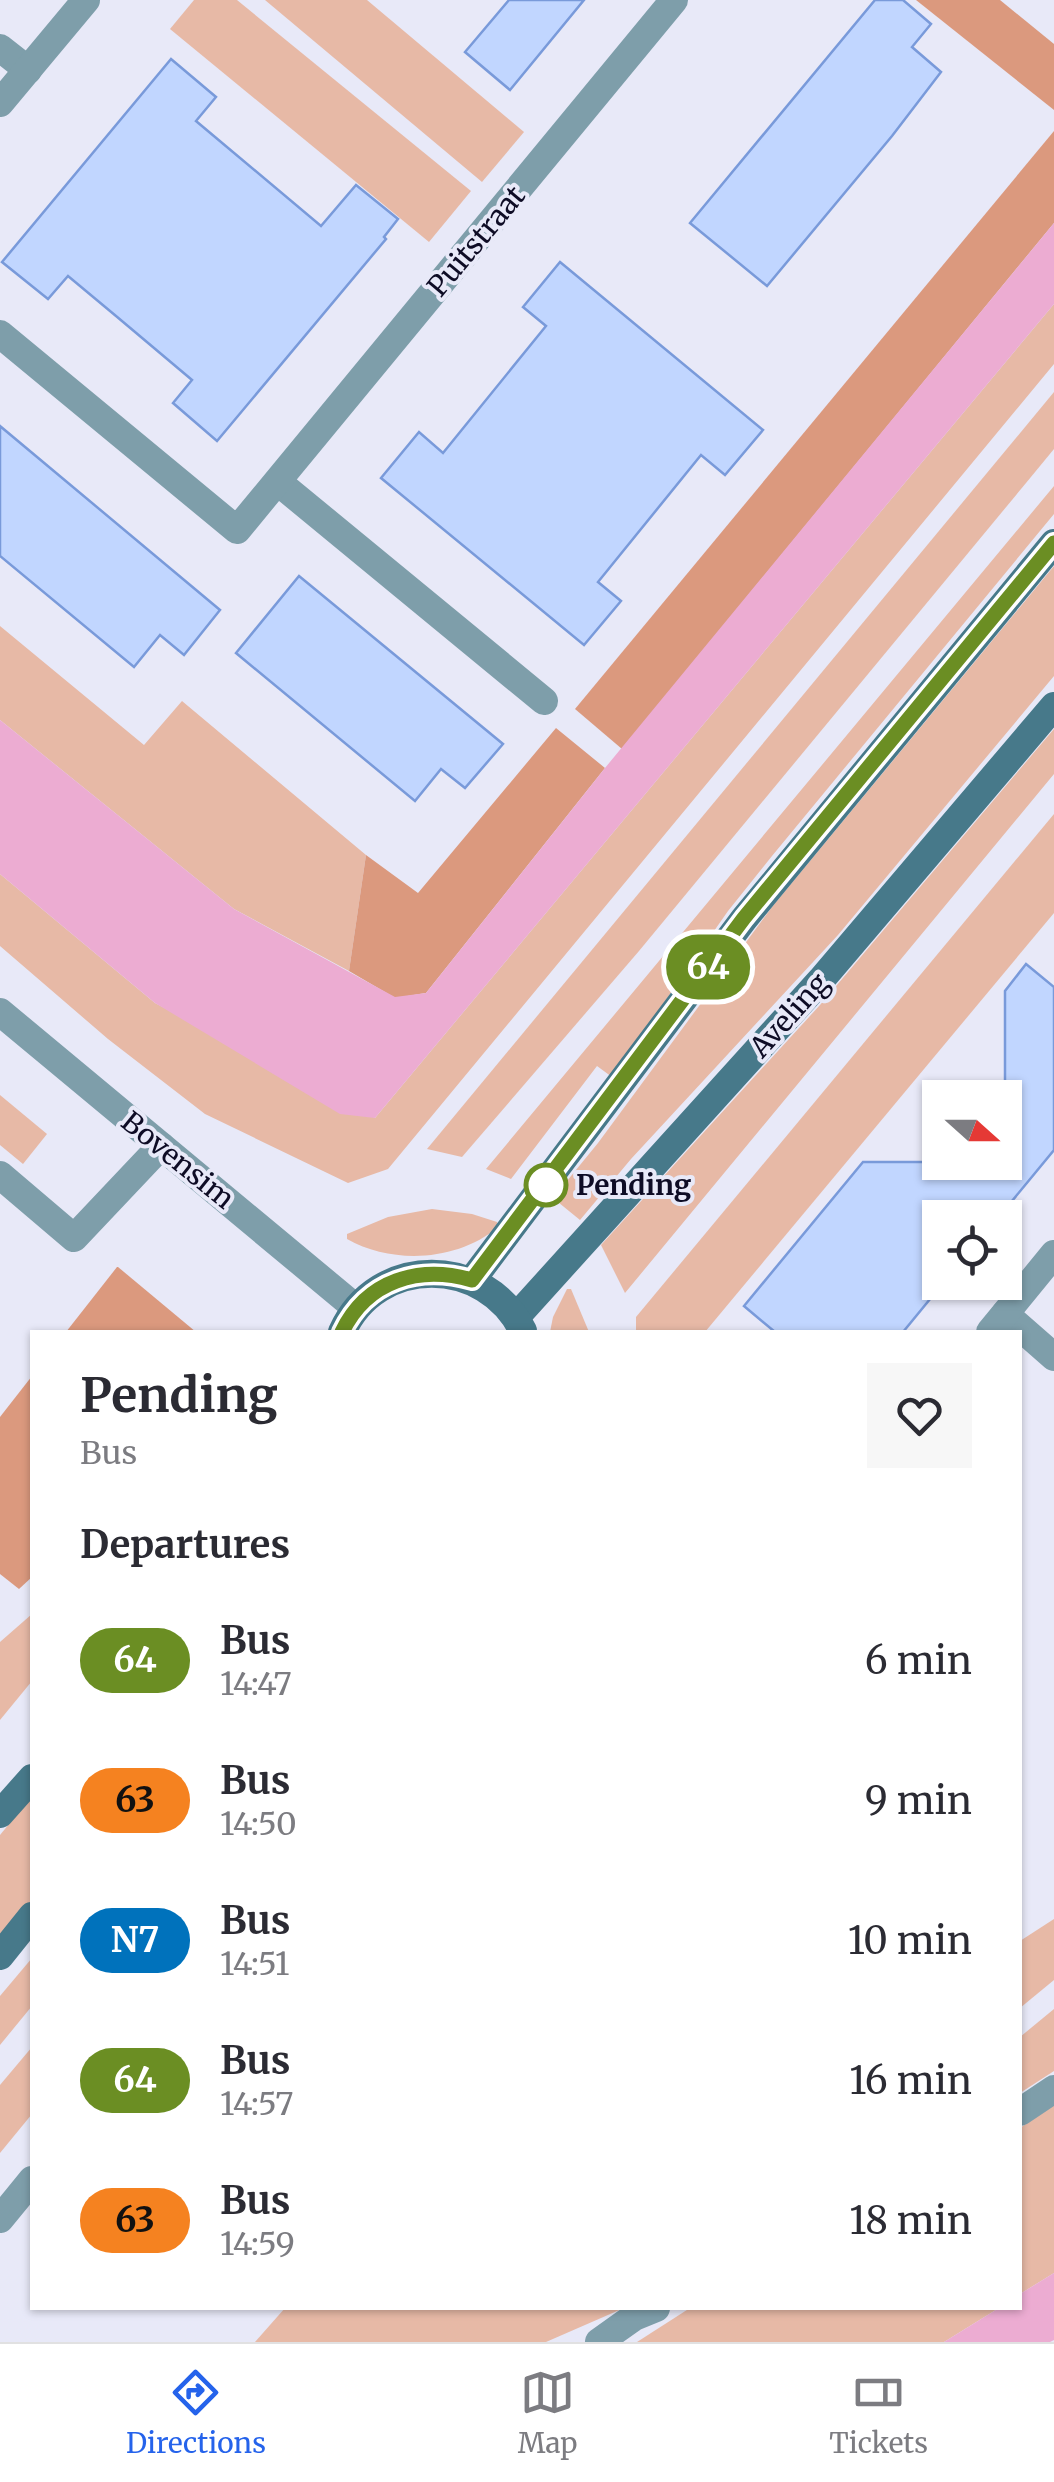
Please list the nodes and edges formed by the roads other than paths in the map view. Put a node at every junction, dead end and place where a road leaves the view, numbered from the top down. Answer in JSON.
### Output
{"nodes":[{"id":1,"x":86,"y":0,"type":"edge"},
{"id":2,"x":674,"y":0,"type":"edge"},
{"id":3,"x":0,"y":48,"type":"edge"},
{"id":4,"x":28,"y":70,"type":"junction"},
{"id":5,"x":0,"y":104,"type":"edge"},
{"id":6,"x":0,"y":334,"type":"edge"},
{"id":7,"x":278,"y":482,"type":"junction"},
{"id":8,"x":1054,"y":544,"type":"edge"},
{"id":9,"x":544,"y":701,"type":"dead end"},
{"id":10,"x":1054,"y":706,"type":"edge"},
{"id":11,"x":0,"y":1012,"type":"edge"},
{"id":12,"x":161,"y":1146,"type":"junction"},
{"id":13,"x":0,"y":1176,"type":"edge"},
{"id":14,"x":1054,"y":1254,"type":"edge"},
{"id":15,"x":472,"y":1280,"type":"junction"},
{"id":16,"x":349,"y":1320,"type":"edge"},
{"id":17,"x":997,"y":1323,"type":"edge"},
{"id":18,"x":520,"y":1325,"type":"edge"},
{"id":19,"x":1022,"y":1338,"type":"edge"},
{"id":20,"x":1054,"y":1357,"type":"edge"},
{"id":21,"x":30,"y":1780,"type":"edge"},
{"id":22,"x":0,"y":1814,"type":"edge"},
{"id":23,"x":30,"y":1918,"type":"edge"},
{"id":24,"x":0,"y":1956,"type":"edge"},
{"id":25,"x":1054,"y":2089,"type":"edge"},
{"id":26,"x":1022,"y":2111,"type":"edge"},
{"id":27,"x":30,"y":2182,"type":"edge"},
{"id":28,"x":0,"y":2219,"type":"edge"},
{"id":29,"x":651,"y":2310,"type":"edge"},
{"id":30,"x":599,"y":2342,"type":"edge"}],
"edges":[{"from":1,"to":4,"type":"street"},
{"from":2,"to":7,"type":"street","name":"Puitstraat"},
{"from":3,"to":4,"type":"street"},
{"from":4,"to":5,"type":"street"},
{"from":6,"to":7,"type":"street","name":"Puitstraat"},
{"from":7,"to":9,"type":"street"},
{"from":8,"to":15,"type":"main road"},
{"from":10,"to":18,"type":"main road","name":"Aveling"},
{"from":11,"to":12,"type":"street","name":"Bovensim"},
{"from":12,"to":13,"type":"street"},
{"from":12,"to":16,"type":"street","name":"Bovensim"},
{"from":14,"to":17,"type":"street"},
{"from":15,"to":16,"type":"main road"},
{"from":15,"to":18,"type":"main road"},
{"from":19,"to":20,"type":"street"},
{"from":21,"to":22,"type":"main road"},
{"from":23,"to":24,"type":"main road"},
{"from":25,"to":26,"type":"street"},
{"from":27,"to":28,"type":"street"},
{"from":29,"to":30,"type":"street"}]}
